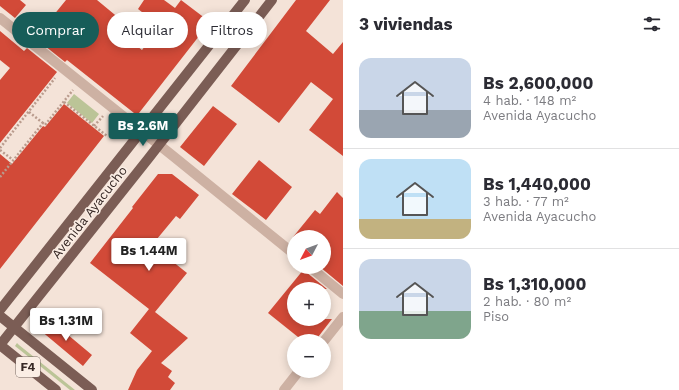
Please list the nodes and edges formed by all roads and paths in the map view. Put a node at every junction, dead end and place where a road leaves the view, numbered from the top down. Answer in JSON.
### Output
{"nodes":[{"id":1,"x":245,"y":0,"type":"edge"},
{"id":2,"x":272,"y":0,"type":"edge"},
{"id":3,"x":0,"y":18,"type":"edge"},
{"id":4,"x":54,"y":79,"type":"dead end"},
{"id":5,"x":28,"y":112,"type":"junction"},
{"id":6,"x":104,"y":113,"type":"dead end"},
{"id":7,"x":43,"y":123,"type":"junction"},
{"id":8,"x":94,"y":126,"type":"junction"},
{"id":9,"x":141,"y":131,"type":"junction"},
{"id":10,"x":106,"y":136,"type":"dead end"},
{"id":11,"x":159,"y":145,"type":"junction"},
{"id":12,"x":0,"y":149,"type":"edge"},
{"id":13,"x":14,"y":160,"type":"junction"},
{"id":14,"x":0,"y":177,"type":"edge"},
{"id":15,"x":287,"y":248,"type":"edge"},
{"id":16,"x":319,"y":274,"type":"edge"},
{"id":17,"x":343,"y":294,"type":"edge"},
{"id":18,"x":0,"y":310,"type":"edge"},
{"id":19,"x":0,"y":316,"type":"edge"},
{"id":20,"x":343,"y":317,"type":"edge"},
{"id":21,"x":14,"y":328,"type":"junction"},
{"id":22,"x":330,"y":334,"type":"edge"},
{"id":23,"x":0,"y":345,"type":"edge"},
{"id":24,"x":293,"y":378,"type":"edge"},
{"id":25,"x":56,"y":390,"type":"edge"},
{"id":26,"x":92,"y":390,"type":"edge"},
{"id":27,"x":284,"y":390,"type":"edge"}],
"edges":[{"from":1,"to":9,"type":"main road","name":"Avenida Ayacucho"},
{"from":2,"to":11,"type":"main road","name":"Avenida Ayacucho"},
{"from":3,"to":9,"type":"street"},
{"from":4,"to":5,"type":"path"},
{"from":5,"to":7,"type":"path"},
{"from":5,"to":12,"type":"path"},
{"from":6,"to":8,"type":"path"},
{"from":7,"to":8,"type":"path"},
{"from":7,"to":13,"type":"path"},
{"from":8,"to":10,"type":"path"},
{"from":9,"to":11,"type":"street"},
{"from":9,"to":18,"type":"main road","name":"Avenida Ayacucho"},
{"from":11,"to":15,"type":"street"},
{"from":11,"to":21,"type":"main road","name":"Avenida Ayacucho"},
{"from":12,"to":13,"type":"path"},
{"from":13,"to":14,"type":"path"},
{"from":16,"to":17,"type":"street"},
{"from":19,"to":21,"type":"main road","number":"F4"},
{"from":20,"to":22,"type":"street"},
{"from":21,"to":23,"type":"main road","name":"Avenida Ayacucho"},
{"from":21,"to":26,"type":"main road","number":"F4"},
{"from":23,"to":25,"type":"main road","number":"F4"},
{"from":24,"to":27,"type":"street"}]}
